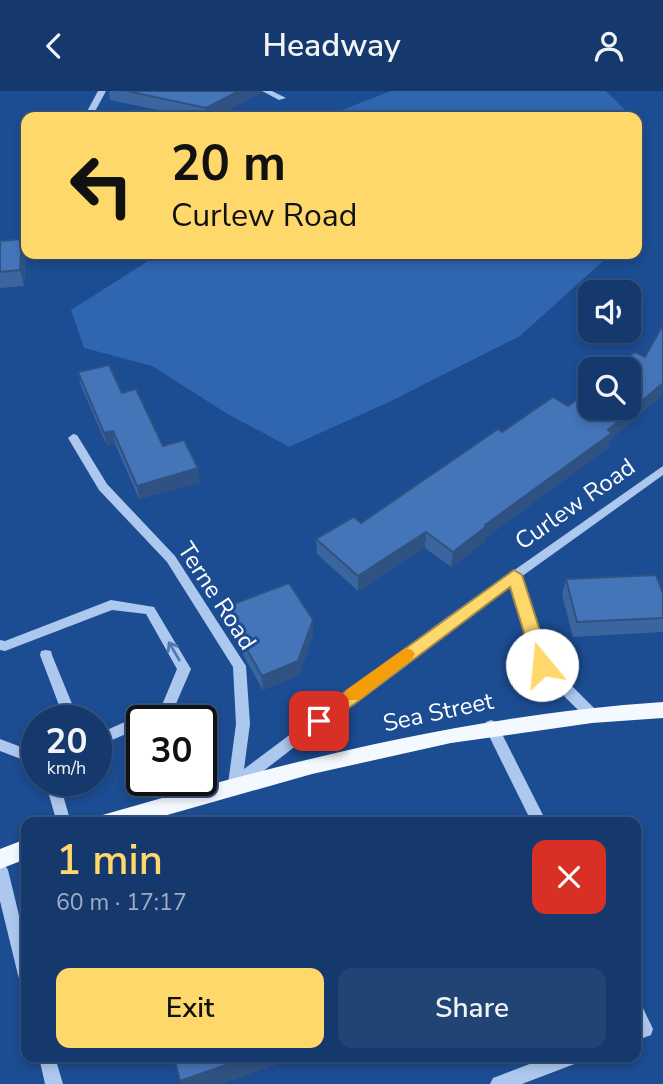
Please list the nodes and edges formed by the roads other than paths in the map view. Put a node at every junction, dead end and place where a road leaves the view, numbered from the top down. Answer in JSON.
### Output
{"nodes":[{"id":1,"x":102,"y":91,"type":"edge"},
{"id":2,"x":265,"y":91,"type":"edge"},
{"id":3,"x":282,"y":98,"type":"dead end"},
{"id":4,"x":91,"y":112,"type":"edge"},
{"id":5,"x":73,"y":438,"type":"dead end"},
{"id":6,"x":85,"y":457,"type":"joint"},
{"id":7,"x":663,"y":470,"type":"edge"},
{"id":8,"x":514,"y":575,"type":"junction"},
{"id":9,"x":0,"y":645,"type":"edge"},
{"id":10,"x":46,"y":655,"type":"dead end"},
{"id":11,"x":66,"y":705,"type":"edge"},
{"id":12,"x":663,"y":710,"type":"edge"},
{"id":13,"x":590,"y":713,"type":"junction"},
{"id":14,"x":491,"y":726,"type":"junction"},
{"id":15,"x":112,"y":734,"type":"edge"},
{"id":16,"x":0,"y":745,"type":"edge"},
{"id":17,"x":21,"y":753,"type":"edge"},
{"id":18,"x":235,"y":785,"type":"junction"},
{"id":19,"x":56,"y":796,"type":"edge"},
{"id":20,"x":62,"y":817,"type":"edge"},
{"id":21,"x":126,"y":817,"type":"edge"},
{"id":22,"x":537,"y":817,"type":"edge"},
{"id":23,"x":21,"y":851,"type":"edge"},
{"id":24,"x":0,"y":859,"type":"edge"},
{"id":25,"x":0,"y":870,"type":"edge"},
{"id":26,"x":21,"y":955,"type":"edge"},
{"id":27,"x":48,"y":1062,"type":"edge"},
{"id":28,"x":558,"y":1062,"type":"edge"},
{"id":29,"x":54,"y":1084,"type":"edge"},
{"id":30,"x":499,"y":1084,"type":"edge"}],
"edges":[{"from":1,"to":4,"type":"street"},
{"from":2,"to":3,"type":"street"},
{"from":5,"to":6,"type":"street"},
{"from":6,"to":18,"type":"street","name":"Terne Road"},
{"from":7,"to":8,"type":"street","name":"Curlew Road"},
{"from":8,"to":13,"type":"street","name":"Curlew Road"},
{"from":8,"to":18,"type":"street","name":"Curlew Road"},
{"from":15,"to":9,"type":"street","one_way":true},
{"from":10,"to":11,"type":"street"},
{"from":12,"to":13,"type":"main road","name":"Sea Street"},
{"from":13,"to":14,"type":"main road","name":"Sea Street"},
{"from":14,"to":18,"type":"main road","name":"Sea Street"},
{"from":14,"to":22,"type":"street"},
{"from":16,"to":17,"type":"street"},
{"from":18,"to":21,"type":"main road","name":"Sea Street"},
{"from":19,"to":20,"type":"street"},
{"from":23,"to":24,"type":"main road"},
{"from":25,"to":26,"type":"street"},
{"from":27,"to":29,"type":"street"},
{"from":28,"to":30,"type":"street"}]}
